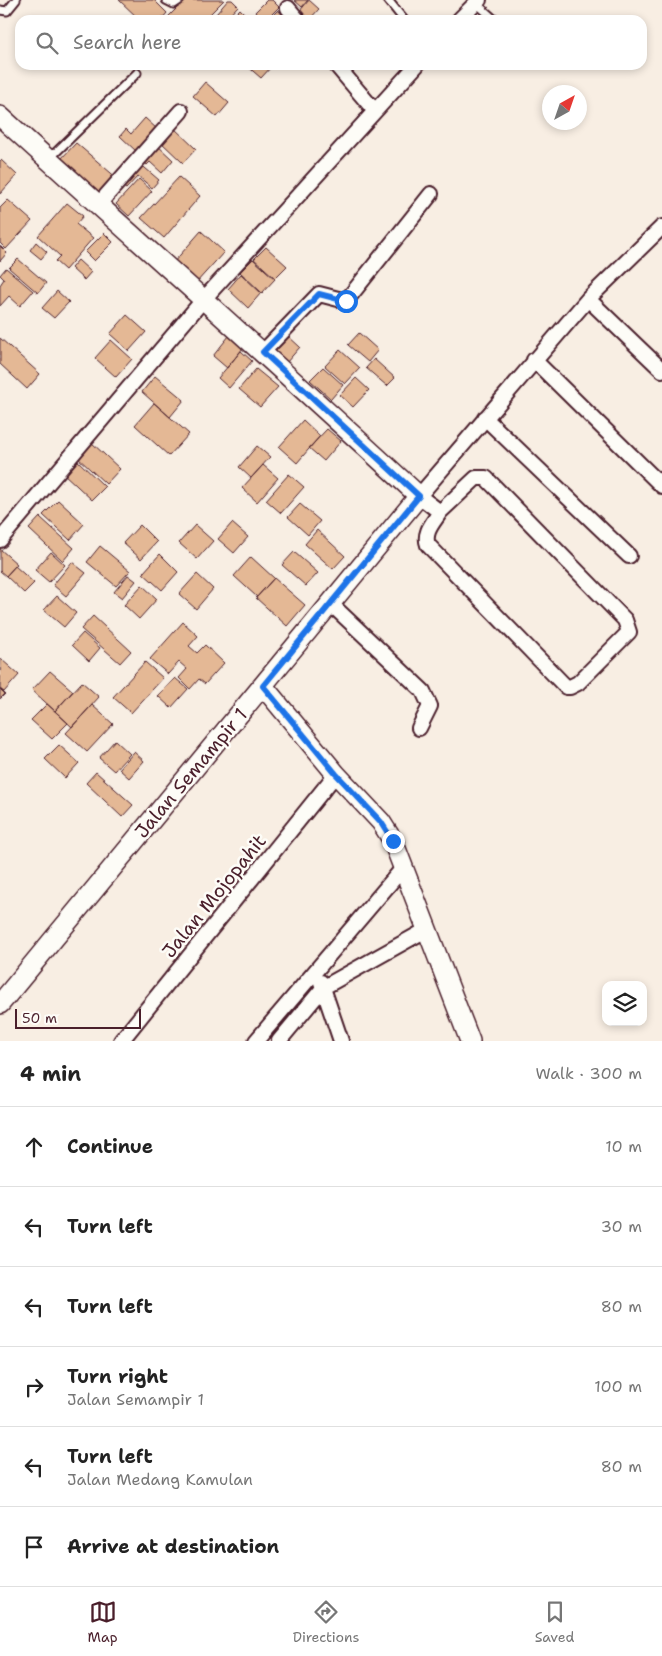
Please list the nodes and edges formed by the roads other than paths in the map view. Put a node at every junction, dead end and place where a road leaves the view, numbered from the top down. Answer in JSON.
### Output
{"nodes":[{"id":1,"x":16,"y":0,"type":"edge"},
{"id":2,"x":166,"y":0,"type":"edge"},
{"id":3,"x":180,"y":0,"type":"edge"},
{"id":4,"x":388,"y":0,"type":"edge"},
{"id":5,"x":477,"y":1,"type":"edge"},
{"id":6,"x":288,"y":8,"type":"dead end"},
{"id":7,"x":0,"y":10,"type":"edge"},
{"id":8,"x":294,"y":15,"type":"edge"},
{"id":9,"x":400,"y":15,"type":"edge"},
{"id":10,"x":464,"y":15,"type":"edge"},
{"id":11,"x":490,"y":15,"type":"edge"},
{"id":12,"x":340,"y":70,"type":"edge"},
{"id":13,"x":412,"y":70,"type":"edge"},
{"id":14,"x":137,"y":73,"type":"dead end"},
{"id":15,"x":181,"y":110,"type":"dead end"},
{"id":16,"x":374,"y":110,"type":"junction"},
{"id":17,"x":0,"y":116,"type":"edge"},
{"id":18,"x":48,"y":160,"type":"junction"},
{"id":19,"x":431,"y":194,"type":"dead end"},
{"id":20,"x":98,"y":205,"type":"junction"},
{"id":21,"x":662,"y":227,"type":"edge"},
{"id":22,"x":588,"y":299,"type":"junction"},
{"id":23,"x":203,"y":300,"type":"junction"},
{"id":24,"x":263,"y":352,"type":"junction"},
{"id":25,"x":534,"y":360,"type":"junction"},
{"id":26,"x":662,"y":370,"type":"edge"},
{"id":27,"x":485,"y":418,"type":"junction"},
{"id":28,"x":662,"y":486,"type":"edge"},
{"id":29,"x":419,"y":496,"type":"junction"},
{"id":30,"x":440,"y":512,"type":"junction"},
{"id":31,"x":0,"y":540,"type":"edge"},
{"id":32,"x":629,"y":556,"type":"dead end"},
{"id":33,"x":331,"y":604,"type":"junction"},
{"id":34,"x":263,"y":686,"type":"junction"},
{"id":35,"x":420,"y":728,"type":"dead end"},
{"id":36,"x":336,"y":774,"type":"junction"},
{"id":37,"x":403,"y":868,"type":"junction"},
{"id":38,"x":426,"y":930,"type":"junction"},
{"id":39,"x":315,"y":970,"type":"junction"},
{"id":40,"x":324,"y":987,"type":"junction"},
{"id":41,"x":0,"y":1004,"type":"edge"},
{"id":42,"x":121,"y":1041,"type":"edge"},
{"id":43,"x":256,"y":1041,"type":"edge"},
{"id":44,"x":279,"y":1041,"type":"edge"},
{"id":45,"x":340,"y":1041,"type":"edge"},
{"id":46,"x":470,"y":1041,"type":"edge"}],
"edges":[{"from":1,"to":7,"type":"lane"},
{"from":2,"to":3,"type":"lane"},
{"from":4,"to":9,"type":"lane"},
{"from":5,"to":10,"type":"street"},
{"from":5,"to":11,"type":"lane"},
{"from":6,"to":8,"type":"street"},
{"from":12,"to":16,"type":"street"},
{"from":13,"to":16,"type":"street"},
{"from":14,"to":18,"type":"lane"},
{"from":15,"to":20,"type":"street"},
{"from":16,"to":23,"type":"street"},
{"from":17,"to":18,"type":"street"},
{"from":18,"to":20,"type":"street"},
{"from":19,"to":24,"type":"street"},
{"from":20,"to":23,"type":"street"},
{"from":21,"to":22,"type":"street"},
{"from":22,"to":25,"type":"street"},
{"from":22,"to":26,"type":"street"},
{"from":23,"to":24,"type":"street"},
{"from":23,"to":31,"type":"street"},
{"from":24,"to":29,"type":"street"},
{"from":25,"to":27,"type":"street"},
{"from":25,"to":28,"type":"street"},
{"from":27,"to":29,"type":"street"},
{"from":27,"to":32,"type":"street"},
{"from":29,"to":30,"type":"street"},
{"from":29,"to":33,"type":"street","name":"Jalan Semampir 1"},
{"from":30,"to":30,"type":"street"},
{"from":33,"to":34,"type":"street","name":"Jalan Semampir 1"},
{"from":33,"to":35,"type":"street"},
{"from":34,"to":36,"type":"street"},
{"from":34,"to":41,"type":"street","name":"Jalan Semampir 1"},
{"from":36,"to":37,"type":"street"},
{"from":36,"to":42,"type":"street","name":"Jalan Mojopahit"},
{"from":37,"to":38,"type":"street"},
{"from":37,"to":39,"type":"street"},
{"from":38,"to":40,"type":"street"},
{"from":38,"to":46,"type":"street"},
{"from":39,"to":40,"type":"street"},
{"from":39,"to":43,"type":"street"},
{"from":40,"to":44,"type":"street"},
{"from":40,"to":45,"type":"street"}]}
